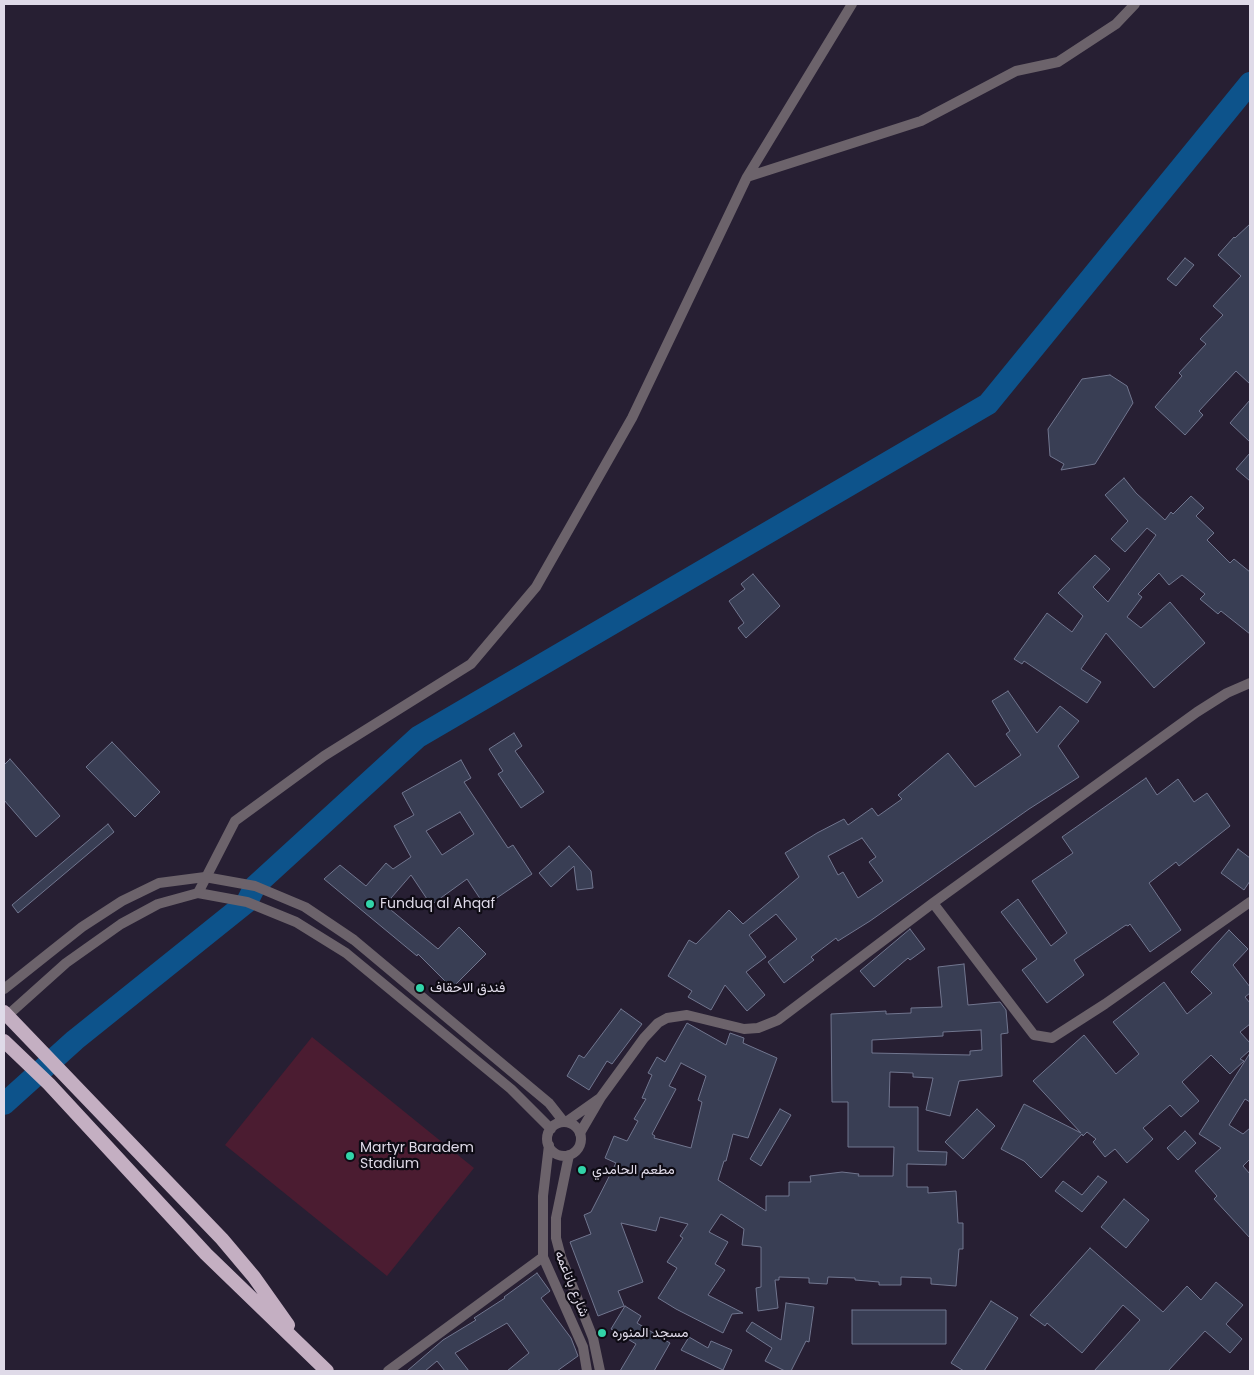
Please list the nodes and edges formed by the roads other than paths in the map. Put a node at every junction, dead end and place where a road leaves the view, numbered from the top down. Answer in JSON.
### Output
{"nodes":[{"id":1,"x":852,"y":4,"type":"edge"},
{"id":2,"x":1134,"y":4,"type":"edge"},
{"id":3,"x":747,"y":177,"type":"junction"},
{"id":4,"x":1250,"y":683,"type":"edge"},
{"id":5,"x":205,"y":877,"type":"junction"},
{"id":6,"x":198,"y":893,"type":"junction"},
{"id":7,"x":1250,"y":902,"type":"edge"},
{"id":8,"x":933,"y":903,"type":"junction"},
{"id":9,"x":4,"y":989,"type":"edge"},
{"id":10,"x":6,"y":1013,"type":"edge"},
{"id":11,"x":446,"y":1016,"type":"junction"},
{"id":12,"x":436,"y":1027,"type":"junction"},
{"id":13,"x":4,"y":1041,"type":"edge"},
{"id":14,"x":601,"y":1097,"type":"junction"},
{"id":15,"x":565,"y":1122,"type":"junction"},
{"id":16,"x":551,"y":1129,"type":"junction"},
{"id":17,"x":580,"y":1133,"type":"junction"},
{"id":18,"x":549,"y":1144,"type":"junction"},
{"id":19,"x":570,"y":1155,"type":"junction"},
{"id":20,"x":543,"y":1258,"type":"junction"},
{"id":21,"x":307,"y":1352,"type":"junction"},
{"id":22,"x":327,"y":1371,"type":"edge"},
{"id":23,"x":388,"y":1371,"type":"edge"},
{"id":24,"x":587,"y":1371,"type":"edge"},
{"id":25,"x":600,"y":1371,"type":"edge"}],
"edges":[{"from":1,"to":3,"type":"street"},
{"from":2,"to":3,"type":"street"},
{"from":3,"to":5,"type":"street"},
{"from":4,"to":8,"type":"street"},
{"from":5,"to":6,"type":"street"},
{"from":5,"to":9,"type":"street"},
{"from":5,"to":11,"type":"street"},
{"from":6,"to":10,"type":"street"},
{"from":6,"to":12,"type":"street"},
{"from":7,"to":8,"type":"street"},
{"from":8,"to":14,"type":"street"},
{"from":10,"to":21,"type":"highway"},
{"from":11,"to":12,"type":"street"},
{"from":11,"to":15,"type":"street"},
{"from":12,"to":16,"type":"street"},
{"from":13,"to":21,"type":"highway"},
{"from":14,"to":15,"type":"street"},
{"from":14,"to":17,"type":"street"},
{"from":15,"to":16,"type":"street"},
{"from":15,"to":17,"type":"street"},
{"from":16,"to":18,"type":"street"},
{"from":17,"to":19,"type":"street"},
{"from":18,"to":19,"type":"street"},
{"from":18,"to":20,"type":"street","name":"شارع باناعمه"},
{"from":19,"to":25,"type":"street","name":"شارع باناعمه"},
{"from":20,"to":23,"type":"street"},
{"from":20,"to":24,"type":"street","name":"شارع باناعمه"},
{"from":21,"to":22,"type":"highway"}]}
